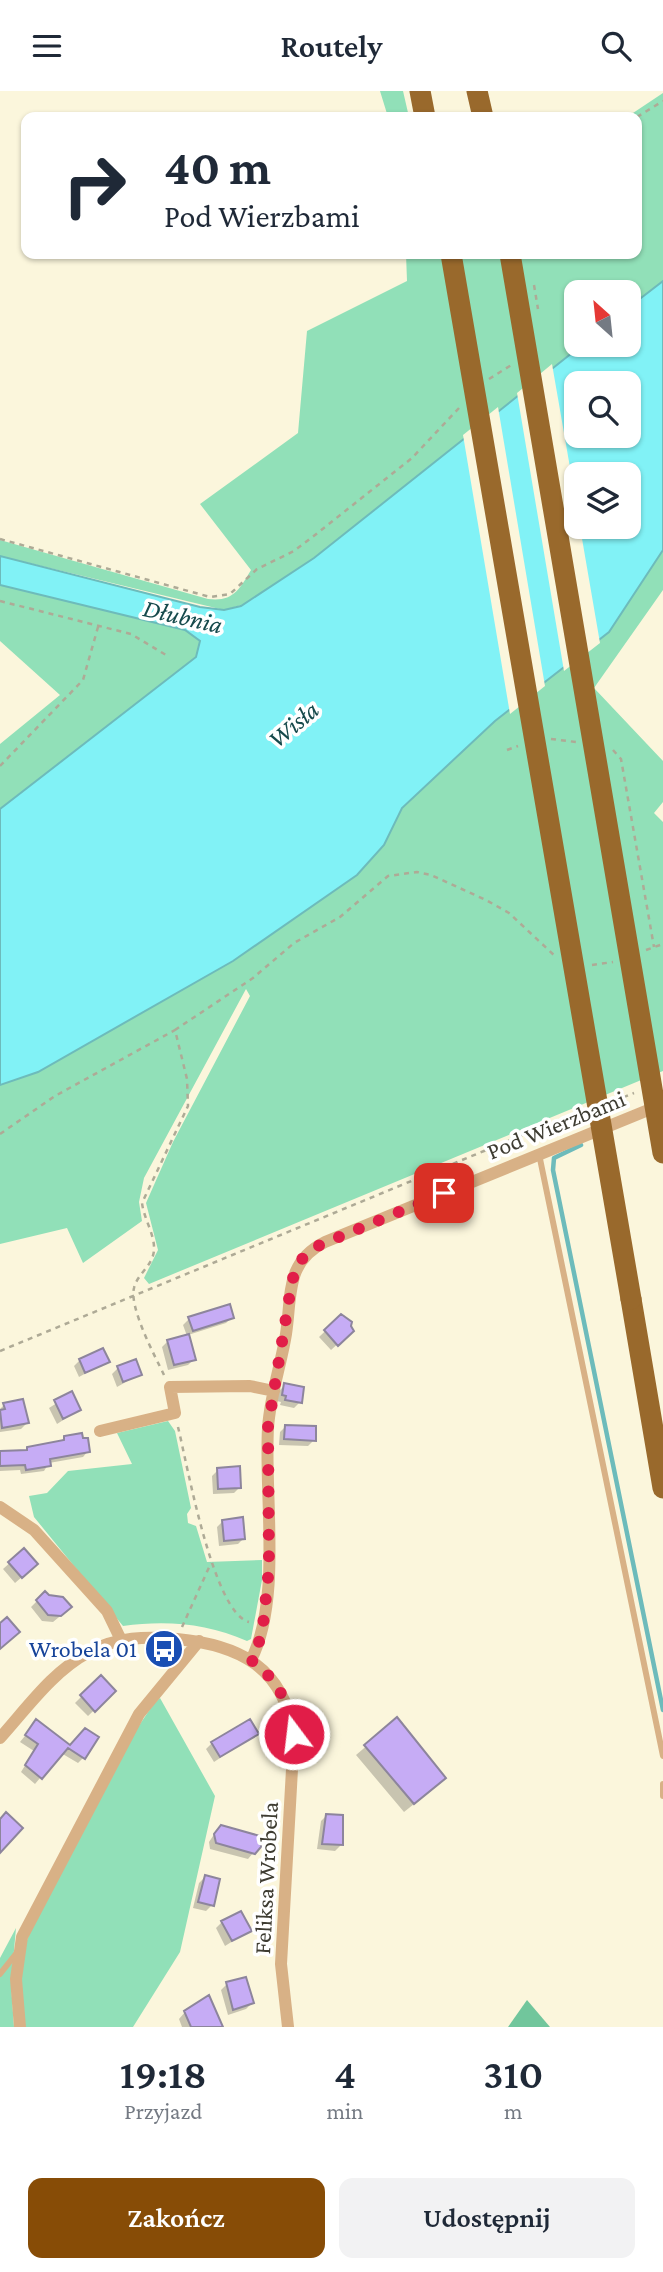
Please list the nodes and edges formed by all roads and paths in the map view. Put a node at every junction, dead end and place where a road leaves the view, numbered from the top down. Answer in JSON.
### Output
{"nodes":[{"id":1,"x":420,"y":91,"type":"edge"},
{"id":2,"x":477,"y":91,"type":"edge"},
{"id":3,"x":663,"y":101,"type":"edge"},
{"id":4,"x":424,"y":112,"type":"edge"},
{"id":5,"x":482,"y":112,"type":"edge"},
{"id":6,"x":642,"y":114,"type":"edge"},
{"id":7,"x":453,"y":259,"type":"edge"},
{"id":8,"x":510,"y":259,"type":"edge"},
{"id":9,"x":446,"y":421,"type":"dead end"},
{"id":10,"x":0,"y":538,"type":"edge"},
{"id":11,"x":0,"y":601,"type":"edge"},
{"id":12,"x":98,"y":625,"type":"junction"},
{"id":13,"x":166,"y":655,"type":"dead end"},
{"id":14,"x":0,"y":766,"type":"edge"},
{"id":15,"x":663,"y":944,"type":"edge"},
{"id":16,"x":643,"y":951,"type":"dead end"},
{"id":17,"x":622,"y":959,"type":"dead end"},
{"id":18,"x":565,"y":962,"type":"dead end"},
{"id":19,"x":589,"y":966,"type":"dead end"},
{"id":20,"x":175,"y":1030,"type":"junction"},
{"id":21,"x":639,"y":1091,"type":"dead end"},
{"id":22,"x":663,"y":1104,"type":"edge"},
{"id":23,"x":602,"y":1106,"type":"dead end"},
{"id":24,"x":590,"y":1111,"type":"dead end"},
{"id":25,"x":0,"y":1133,"type":"edge"},
{"id":26,"x":539,"y":1153,"type":"junction"},
{"id":27,"x":663,"y":1153,"type":"edge"},
{"id":28,"x":132,"y":1296,"type":"junction"},
{"id":29,"x":0,"y":1351,"type":"edge"},
{"id":30,"x":170,"y":1387,"type":"junction"},
{"id":31,"x":274,"y":1391,"type":"junction"},
{"id":32,"x":174,"y":1413,"type":"junction"},
{"id":33,"x":100,"y":1431,"type":"dead end"},
{"id":34,"x":663,"y":1488,"type":"edge"},
{"id":35,"x":0,"y":1507,"type":"edge"},
{"id":36,"x":211,"y":1563,"type":"junction"},
{"id":37,"x":263,"y":1624,"type":"junction"},
{"id":38,"x":182,"y":1627,"type":"dead end"},
{"id":39,"x":121,"y":1640,"type":"junction"},
{"id":40,"x":199,"y":1641,"type":"junction"},
{"id":41,"x":251,"y":1660,"type":"junction"},
{"id":42,"x":0,"y":1738,"type":"edge"},
{"id":43,"x":663,"y":1756,"type":"edge"},
{"id":44,"x":663,"y":1784,"type":"edge"},
{"id":45,"x":663,"y":1796,"type":"edge"},
{"id":46,"x":19,"y":1950,"type":"junction"},
{"id":47,"x":0,"y":1975,"type":"edge"},
{"id":48,"x":20,"y":2027,"type":"edge"},
{"id":49,"x":288,"y":2027,"type":"edge"}],
"edges":[{"from":1,"to":4,"type":"highway"},
{"from":2,"to":5,"type":"highway"},
{"from":3,"to":6,"type":"path"},
{"from":7,"to":34,"type":"highway","bridge":true},
{"from":8,"to":27,"type":"highway","bridge":true},
{"from":9,"to":10,"type":"path"},
{"from":11,"to":12,"type":"path"},
{"from":12,"to":13,"type":"path"},
{"from":12,"to":14,"type":"path"},
{"from":15,"to":16,"type":"path"},
{"from":17,"to":19,"type":"path"},
{"from":18,"to":20,"type":"path"},
{"from":20,"to":25,"type":"path"},
{"from":20,"to":28,"type":"path"},
{"from":21,"to":23,"type":"path"},
{"from":22,"to":26,"type":"street","name":"Pod Wierzbami"},
{"from":24,"to":28,"type":"path"},
{"from":26,"to":31,"type":"street","name":"Pod Wierzbami"},
{"from":26,"to":43,"type":"lane"},
{"from":28,"to":29,"type":"path"},
{"from":28,"to":30,"type":"path"},
{"from":30,"to":31,"type":"street"},
{"from":30,"to":32,"type":"street"},
{"from":31,"to":37,"type":"street","name":"Pod Wierzbami"},
{"from":32,"to":33,"type":"street"},
{"from":32,"to":36,"type":"path"},
{"from":35,"to":39,"type":"street"},
{"from":36,"to":37,"type":"path"},
{"from":36,"to":38,"type":"path"},
{"from":37,"to":41,"type":"street","name":"Pod Wierzbami"},
{"from":39,"to":40,"type":"street","name":"Feliksa Wrobela"},
{"from":39,"to":42,"type":"street","name":"Feliksa Wrobela"},
{"from":40,"to":41,"type":"street","name":"Feliksa Wrobela"},
{"from":40,"to":46,"type":"street"},
{"from":41,"to":49,"type":"street","name":"Feliksa Wrobela"},
{"from":44,"to":45,"type":"lane"},
{"from":46,"to":47,"type":"lane"},
{"from":46,"to":48,"type":"street"}]}
